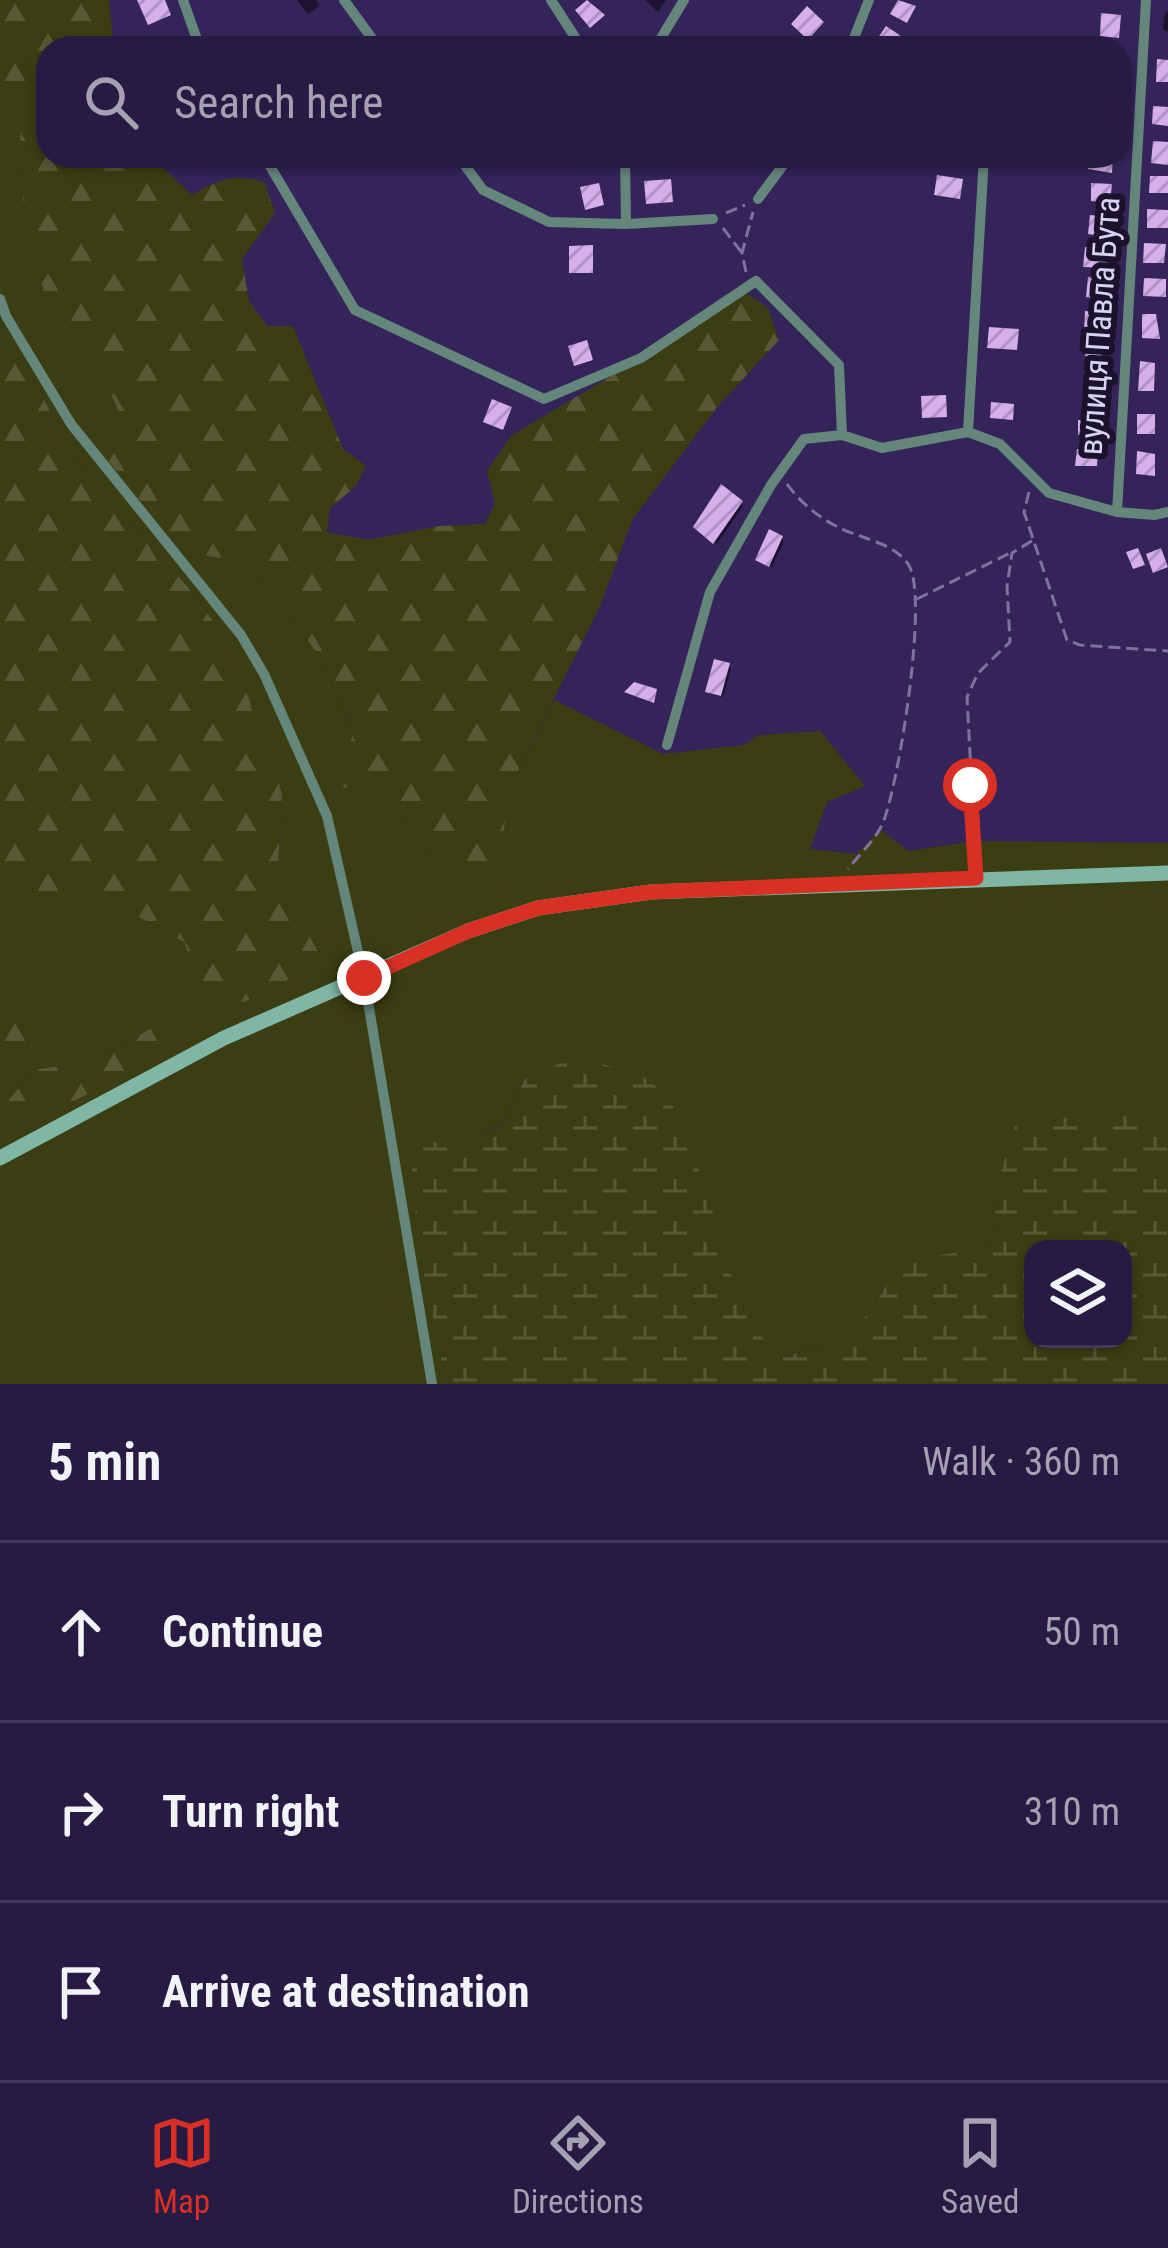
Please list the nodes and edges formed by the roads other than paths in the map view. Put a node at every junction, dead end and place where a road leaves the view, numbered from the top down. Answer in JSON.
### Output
{"nodes":[{"id":1,"x":183,"y":0,"type":"edge"},
{"id":2,"x":344,"y":0,"type":"edge"},
{"id":3,"x":551,"y":0,"type":"edge"},
{"id":4,"x":685,"y":0,"type":"edge"},
{"id":5,"x":869,"y":0,"type":"edge"},
{"id":6,"x":1146,"y":0,"type":"edge"},
{"id":7,"x":196,"y":36,"type":"edge"},
{"id":8,"x":370,"y":36,"type":"edge"},
{"id":9,"x":574,"y":36,"type":"edge"},
{"id":10,"x":662,"y":36,"type":"edge"},
{"id":11,"x":855,"y":36,"type":"edge"},
{"id":12,"x":271,"y":168,"type":"edge"},
{"id":13,"x":467,"y":168,"type":"edge"},
{"id":14,"x":625,"y":168,"type":"edge"},
{"id":15,"x":781,"y":168,"type":"edge"},
{"id":16,"x":983,"y":168,"type":"edge"},
{"id":17,"x":758,"y":200,"type":"road end"},
{"id":18,"x":713,"y":219,"type":"road end"},
{"id":19,"x":626,"y":224,"type":"junction"},
{"id":20,"x":0,"y":299,"type":"edge"},
{"id":21,"x":968,"y":432,"type":"junction"},
{"id":22,"x":842,"y":435,"type":"junction"},
{"id":23,"x":1117,"y":512,"type":"junction"},
{"id":24,"x":1168,"y":512,"type":"edge"},
{"id":25,"x":667,"y":746,"type":"dead end"},
{"id":26,"x":1168,"y":873,"type":"edge"},
{"id":27,"x":364,"y":978,"type":"junction"},
{"id":28,"x":0,"y":1158,"type":"edge"},
{"id":29,"x":432,"y":1384,"type":"edge"}],
"edges":[{"from":1,"to":7,"type":"street"},
{"from":2,"to":8,"type":"street"},
{"from":3,"to":9,"type":"street"},
{"from":4,"to":10,"type":"street"},
{"from":5,"to":11,"type":"street"},
{"from":6,"to":23,"type":"street","name":"вулиця Павла Бута"},
{"from":12,"to":22,"type":"street"},
{"from":13,"to":19,"type":"street"},
{"from":14,"to":19,"type":"street"},
{"from":15,"to":17,"type":"street"},
{"from":16,"to":21,"type":"street"},
{"from":18,"to":19,"type":"street"},
{"from":20,"to":27,"type":"street"},
{"from":21,"to":22,"type":"street"},
{"from":21,"to":23,"type":"street"},
{"from":22,"to":25,"type":"street"},
{"from":23,"to":24,"type":"street"},
{"from":26,"to":27,"type":"street"},
{"from":27,"to":28,"type":"street"},
{"from":27,"to":29,"type":"street"}]}
